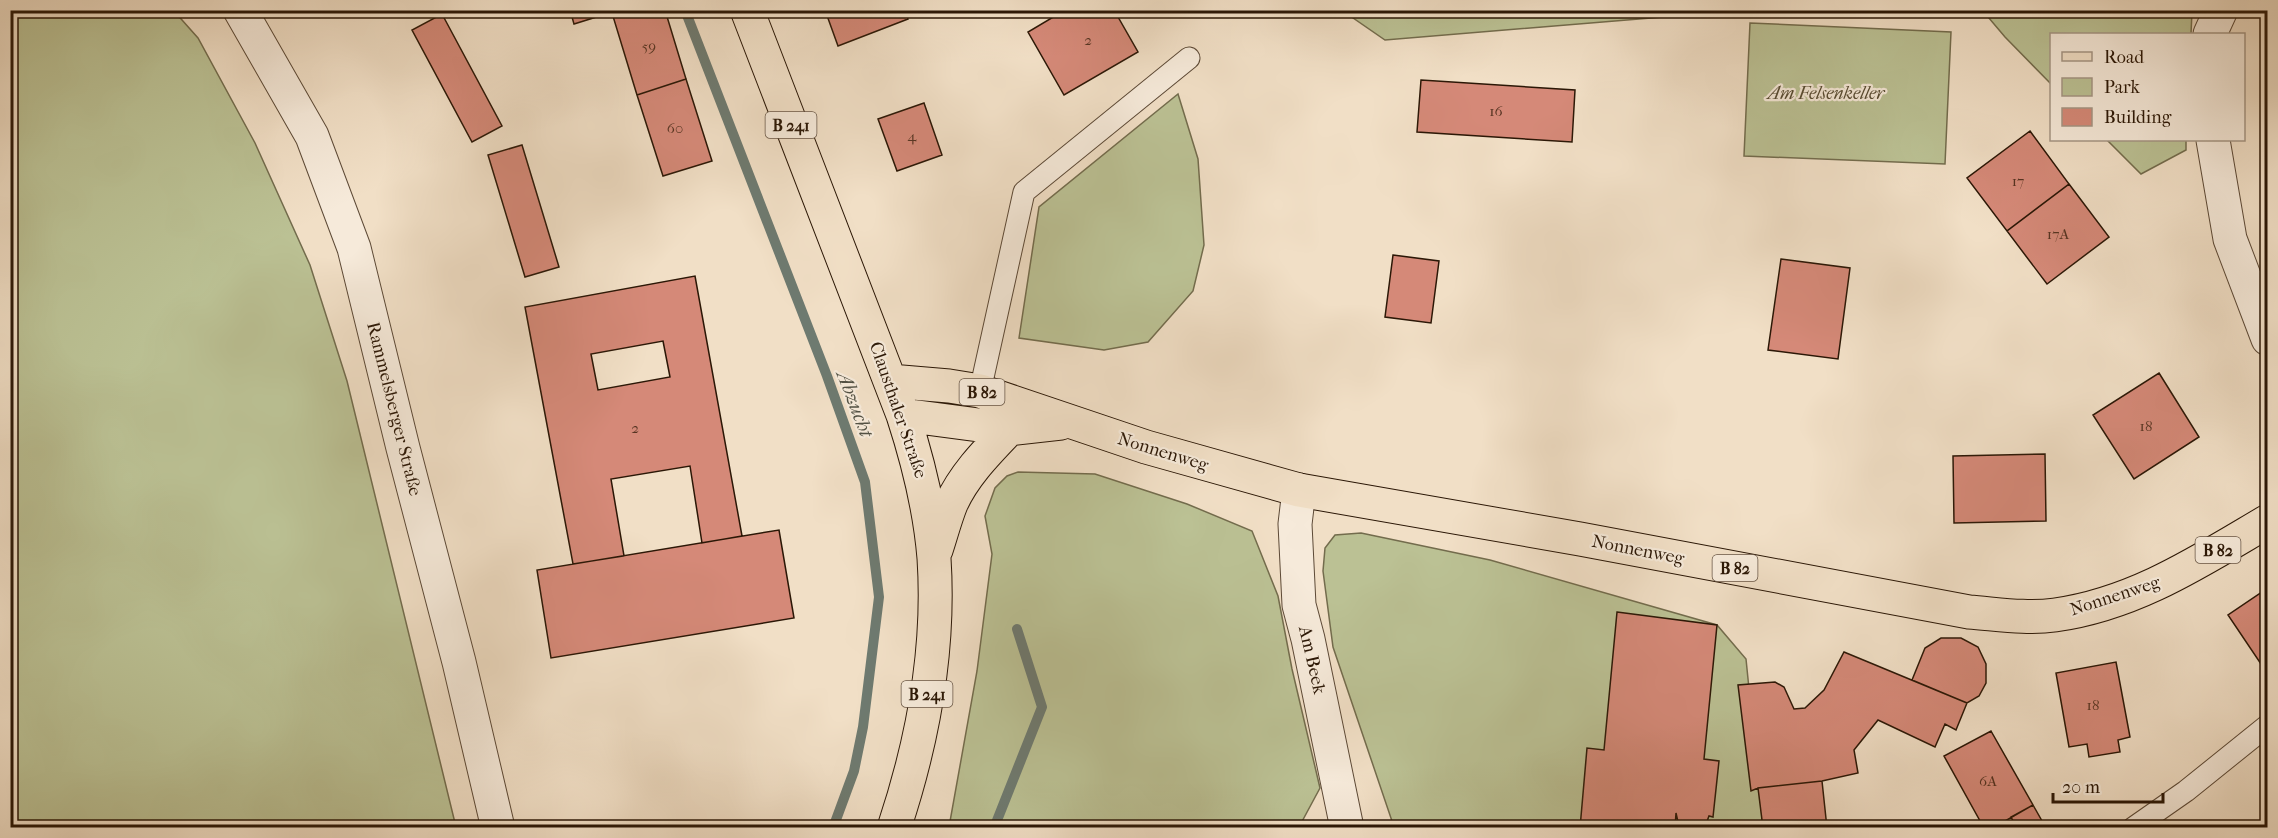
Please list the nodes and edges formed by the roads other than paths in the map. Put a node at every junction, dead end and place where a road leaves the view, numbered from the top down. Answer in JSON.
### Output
{"nodes":[{"id":1,"x":240,"y":10,"type":"edge"},
{"id":2,"x":747,"y":10,"type":"edge"},
{"id":3,"x":2221,"y":10,"type":"edge"},
{"id":4,"x":2210,"y":33,"type":"edge"},
{"id":5,"x":1189,"y":57,"type":"dead end"},
{"id":6,"x":2213,"y":141,"type":"edge"},
{"id":7,"x":2268,"y":339,"type":"edge"},
{"id":8,"x":890,"y":381,"type":"junction"},
{"id":9,"x":980,"y":391,"type":"junction"},
{"id":10,"x":903,"y":415,"type":"junction"},
{"id":11,"x":1069,"y":422,"type":"junction"},
{"id":12,"x":1009,"y":429,"type":"junction"},
{"id":13,"x":1299,"y":490,"type":"junction"},
{"id":14,"x":2268,"y":521,"type":"edge"},
{"id":15,"x":934,"y":557,"type":"junction"},
{"id":16,"x":2268,"y":725,"type":"edge"},
{"id":17,"x":498,"y":828,"type":"edge"},
{"id":18,"x":894,"y":828,"type":"edge"},
{"id":19,"x":1347,"y":828,"type":"edge"},
{"id":20,"x":2133,"y":828,"type":"edge"}],
"edges":[{"from":1,"to":17,"type":"street","name":"Rammelsberger Straße"},
{"from":2,"to":8,"type":"main road","name":"Clausthaler Straße","number":"B 241"},
{"from":3,"to":4,"type":"street"},
{"from":5,"to":9,"type":"lane"},
{"from":6,"to":7,"type":"street"},
{"from":8,"to":9,"type":"main road","name":"Nonnenweg","number":"B 82"},
{"from":8,"to":10,"type":"main road","name":"Clausthaler Straße","number":"B 241"},
{"from":9,"to":11,"type":"main road","name":"Nonnenweg","number":"B 82"},
{"from":10,"to":12,"type":"main road","name":"Nonnenweg"},
{"from":10,"to":15,"type":"main road","name":"Clausthaler Straße","number":"B 241"},
{"from":11,"to":12,"type":"main road","name":"Nonnenweg","number":"B 82"},
{"from":11,"to":13,"type":"main road","name":"Nonnenweg","number":"B 82"},
{"from":12,"to":15,"type":"main road","number":"B 82"},
{"from":13,"to":14,"type":"main road","name":"Nonnenweg","number":"B 82"},
{"from":13,"to":19,"type":"street","name":"Am Beek"},
{"from":15,"to":18,"type":"main road","name":"Clausthaler Straße","number":"B 241"},
{"from":16,"to":20,"type":"lane"}]}
